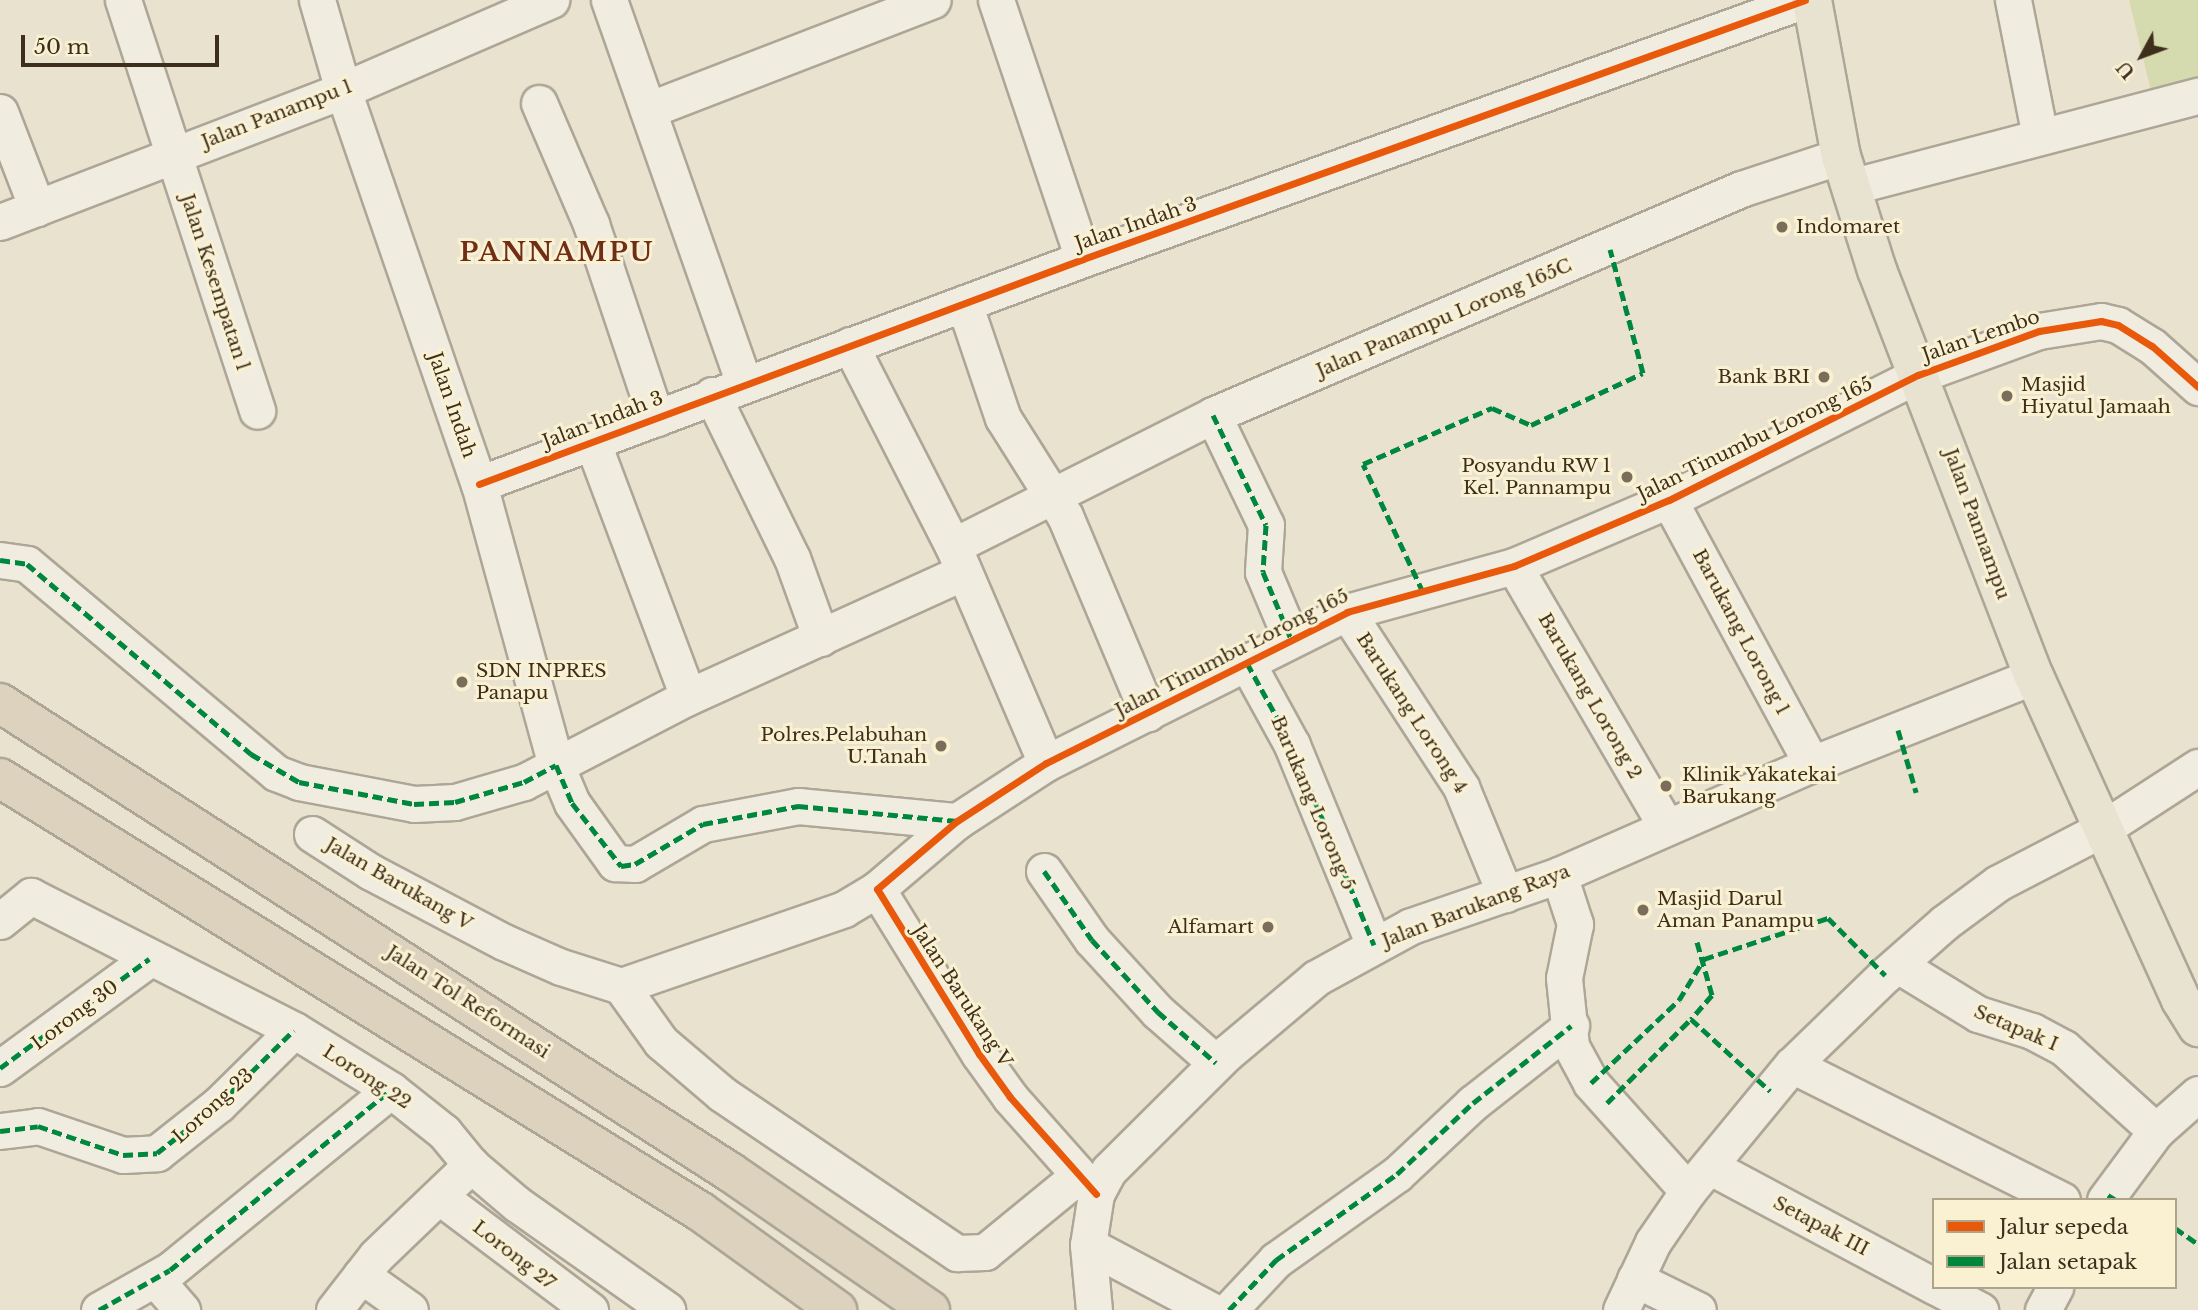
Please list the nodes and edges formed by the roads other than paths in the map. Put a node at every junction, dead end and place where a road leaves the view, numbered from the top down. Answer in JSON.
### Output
{"nodes":[{"id":1,"x":123,"y":0,"type":"edge"},
{"id":2,"x":317,"y":0,"type":"edge"},
{"id":3,"x":551,"y":0,"type":"edge"},
{"id":4,"x":609,"y":0,"type":"edge"},
{"id":5,"x":933,"y":0,"type":"edge"},
{"id":6,"x":996,"y":0,"type":"edge"},
{"id":7,"x":1805,"y":0,"type":"edge"},
{"id":8,"x":1812,"y":0,"type":"edge"},
{"id":9,"x":2012,"y":0,"type":"edge"},
{"id":10,"x":493,"y":11,"type":"edge"},
{"id":11,"x":343,"y":90,"type":"junction"},
{"id":12,"x":2198,"y":96,"type":"edge"},
{"id":13,"x":538,"y":103,"type":"dead end"},
{"id":14,"x":648,"y":110,"type":"junction"},
{"id":15,"x":0,"y":112,"type":"edge"},
{"id":16,"x":2040,"y":136,"type":"junction"},
{"id":17,"x":174,"y":153,"type":"junction"},
{"id":18,"x":1846,"y":171,"type":"junction"},
{"id":19,"x":37,"y":208,"type":"junction"},
{"id":20,"x":0,"y":222,"type":"edge"},
{"id":21,"x":1083,"y":259,"type":"junction"},
{"id":22,"x":964,"y":303,"type":"junction"},
{"id":23,"x":850,"y":345,"type":"junction"},
{"id":24,"x":1919,"y":375,"type":"junction"},
{"id":25,"x":744,"y":384,"type":"junction"},
{"id":26,"x":2198,"y":387,"type":"edge"},
{"id":27,"x":712,"y":395,"type":"junction"},
{"id":28,"x":257,"y":411,"type":"dead end"},
{"id":29,"x":1213,"y":415,"type":"junction"},
{"id":30,"x":656,"y":418,"type":"junction"},
{"id":31,"x":593,"y":441,"type":"junction"},
{"id":32,"x":479,"y":484,"type":"junction"},
{"id":33,"x":1052,"y":493,"type":"junction"},
{"id":34,"x":1669,"y":500,"type":"junction"},
{"id":35,"x":0,"y":559,"type":"edge"},
{"id":36,"x":958,"y":559,"type":"junction"},
{"id":37,"x":1514,"y":566,"type":"junction"},
{"id":38,"x":1347,"y":612,"type":"junction"},
{"id":39,"x":821,"y":638,"type":"junction"},
{"id":40,"x":1291,"y":639,"type":"junction"},
{"id":41,"x":1247,"y":663,"type":"junction"},
{"id":42,"x":2034,"y":676,"type":"junction"},
{"id":43,"x":688,"y":697,"type":"junction"},
{"id":44,"x":0,"y":703,"type":"edge"},
{"id":45,"x":1148,"y":713,"type":"junction"},
{"id":46,"x":1045,"y":763,"type":"junction"},
{"id":47,"x":1812,"y":764,"type":"junction"},
{"id":48,"x":556,"y":765,"type":"junction"},
{"id":49,"x":2198,"y":767,"type":"edge"},
{"id":50,"x":0,"y":778,"type":"edge"},
{"id":51,"x":957,"y":821,"type":"junction"},
{"id":52,"x":1666,"y":826,"type":"junction"},
{"id":53,"x":2104,"y":828,"type":"junction"},
{"id":54,"x":312,"y":834,"type":"dead end"},
{"id":55,"x":1044,"y":871,"type":"dead end"},
{"id":56,"x":1559,"y":875,"type":"junction"},
{"id":57,"x":877,"y":889,"type":"junction"},
{"id":58,"x":1505,"y":894,"type":"junction"},
{"id":59,"x":0,"y":921,"type":"edge"},
{"id":60,"x":1374,"y":945,"type":"junction"},
{"id":61,"x":149,"y":959,"type":"junction"},
{"id":62,"x":1898,"y":965,"type":"junction"},
{"id":63,"x":621,"y":986,"type":"junction"},
{"id":64,"x":1571,"y":1026,"type":"junction"},
{"id":65,"x":2198,"y":1027,"type":"edge"},
{"id":66,"x":294,"y":1030,"type":"junction"},
{"id":67,"x":1216,"y":1063,"type":"junction"},
{"id":68,"x":1793,"y":1065,"type":"junction"},
{"id":69,"x":0,"y":1068,"type":"edge"},
{"id":70,"x":391,"y":1090,"type":"junction"},
{"id":71,"x":2198,"y":1094,"type":"edge"},
{"id":72,"x":0,"y":1131,"type":"edge"},
{"id":73,"x":2156,"y":1131,"type":"junction"},
{"id":74,"x":471,"y":1165,"type":"junction"},
{"id":75,"x":1699,"y":1179,"type":"junction"},
{"id":76,"x":1086,"y":1185,"type":"junction"},
{"id":77,"x":440,"y":1197,"type":"junction"},
{"id":78,"x":2058,"y":1198,"type":"edge"},
{"id":79,"x":2106,"y":1198,"type":"edge"},
{"id":80,"x":1088,"y":1245,"type":"junction"},
{"id":81,"x":361,"y":1275,"type":"junction"},
{"id":82,"x":1635,"y":1279,"type":"junction"},
{"id":83,"x":156,"y":1280,"type":"junction"},
{"id":84,"x":1932,"y":1286,"type":"edge"},
{"id":85,"x":1939,"y":1289,"type":"edge"},
{"id":86,"x":2054,"y":1289,"type":"edge"},
{"id":87,"x":649,"y":1305,"type":"edge"},
{"id":88,"x":99,"y":1310,"type":"edge"},
{"id":89,"x":182,"y":1310,"type":"edge"},
{"id":90,"x":334,"y":1310,"type":"edge"},
{"id":91,"x":410,"y":1310,"type":"edge"},
{"id":92,"x":590,"y":1310,"type":"edge"},
{"id":93,"x":837,"y":1310,"type":"edge"},
{"id":94,"x":930,"y":1310,"type":"edge"},
{"id":95,"x":1094,"y":1310,"type":"edge"},
{"id":96,"x":1210,"y":1310,"type":"edge"},
{"id":97,"x":1229,"y":1310,"type":"edge"},
{"id":98,"x":1620,"y":1310,"type":"edge"},
{"id":99,"x":1698,"y":1310,"type":"edge"},
{"id":100,"x":1980,"y":1310,"type":"edge"},
{"id":101,"x":2043,"y":1310,"type":"edge"}],
"edges":[{"from":1,"to":17,"type":"street","name":"Jalan Kesempatan l"},
{"from":2,"to":11,"type":"street","name":"Jalan Indah"},
{"from":3,"to":10,"type":"street","name":"Jalan Panampu 1"},
{"from":4,"to":14,"type":"street"},
{"from":5,"to":14,"type":"street"},
{"from":6,"to":21,"type":"street"},
{"from":7,"to":21,"type":"street","name":"Jalan Indah 3"},
{"from":8,"to":18,"type":"main road","name":"Jalan Pannampu"},
{"from":9,"to":16,"type":"street"},
{"from":10,"to":11,"type":"street","name":"Jalan Panampu 1"},
{"from":11,"to":17,"type":"street","name":"Jalan Panampu 1"},
{"from":11,"to":32,"type":"street","name":"Jalan Indah"},
{"from":12,"to":16,"type":"street","name":"Jalan Panampu Lorong 165C"},
{"from":13,"to":30,"type":"street"},
{"from":14,"to":25,"type":"street"},
{"from":15,"to":19,"type":"street"},
{"from":16,"to":18,"type":"street","name":"Jalan Panampu Lorong 165C"},
{"from":17,"to":19,"type":"street","name":"Jalan Panampu 1"},
{"from":17,"to":28,"type":"street","name":"Jalan Kesempatan l"},
{"from":18,"to":24,"type":"main road","name":"Jalan Pannampu"},
{"from":18,"to":29,"type":"street","name":"Jalan Panampu Lorong 165C"},
{"from":19,"to":20,"type":"street","name":"Jalan Panampu 1"},
{"from":21,"to":22,"type":"street","name":"Jalan Indah 3"},
{"from":22,"to":23,"type":"street","name":"Jalan Indah 3"},
{"from":22,"to":33,"type":"street"},
{"from":23,"to":25,"type":"street","name":"Jalan Indah 3"},
{"from":23,"to":36,"type":"street"},
{"from":24,"to":26,"type":"street","name":"Jalan Lembo"},
{"from":24,"to":34,"type":"street","name":"Jalan Tinumbu Lorong 165"},
{"from":24,"to":42,"type":"main road","name":"Jalan Pannampu"},
{"from":25,"to":27,"type":"street","name":"Jalan Indah 3"},
{"from":27,"to":30,"type":"street","name":"Jalan Indah 3"},
{"from":27,"to":39,"type":"street"},
{"from":29,"to":33,"type":"street","name":"Jalan Panampu Lorong 165C"},
{"from":29,"to":40,"type":"street"},
{"from":30,"to":31,"type":"street","name":"Jalan Indah 3"},
{"from":31,"to":32,"type":"street","name":"Jalan Indah 3"},
{"from":31,"to":43,"type":"street"},
{"from":32,"to":48,"type":"street","name":"Jalan Indah"},
{"from":33,"to":36,"type":"street","name":"Jalan Panampu Lorong 165C"},
{"from":33,"to":45,"type":"street"},
{"from":34,"to":37,"type":"street","name":"Jalan Tinumbu Lorong 165"},
{"from":34,"to":47,"type":"street","name":"Barukang Lorong 1"},
{"from":35,"to":48,"type":"street","name":"Jalan Panampu Lorong 165C"},
{"from":36,"to":39,"type":"street","name":"Jalan Panampu Lorong 165C"},
{"from":36,"to":46,"type":"street"},
{"from":37,"to":38,"type":"street","name":"Jalan Tinumbu Lorong 165"},
{"from":37,"to":52,"type":"street","name":"Barukang Lorong 2"},
{"from":38,"to":40,"type":"street","name":"Jalan Tinumbu Lorong 165"},
{"from":38,"to":58,"type":"street","name":"Barukang Lorong 4"},
{"from":39,"to":43,"type":"street","name":"Jalan Panampu Lorong 165C"},
{"from":40,"to":41,"type":"street","name":"Jalan Tinumbu Lorong 165"},
{"from":41,"to":45,"type":"street","name":"Jalan Tinumbu Lorong 165"},
{"from":41,"to":60,"type":"street","name":"Barukang Lorong 5"},
{"from":42,"to":47,"type":"street","name":"Jalan Barukang Raya"},
{"from":42,"to":53,"type":"main road","name":"Jalan Pannampu"},
{"from":43,"to":48,"type":"street","name":"Jalan Panampu Lorong 165C"},
{"from":44,"to":94,"type":"highway","name":"Jalan Tol Reformasi"},
{"from":45,"to":46,"type":"street","name":"Jalan Tinumbu Lorong 165"},
{"from":46,"to":51,"type":"street","name":"Jalan Tinumbu Lorong 165"},
{"from":47,"to":52,"type":"street","name":"Jalan Barukang Raya"},
{"from":48,"to":51,"type":"street"},
{"from":49,"to":53,"type":"street"},
{"from":50,"to":93,"type":"highway"},
{"from":51,"to":57,"type":"street"},
{"from":52,"to":56,"type":"street","name":"Jalan Barukang Raya"},
{"from":53,"to":62,"type":"street"},
{"from":53,"to":65,"type":"main road","name":"Jalan Pannampu"},
{"from":54,"to":63,"type":"street","name":"Jalan Barukang V"},
{"from":55,"to":67,"type":"street"},
{"from":56,"to":58,"type":"street","name":"Jalan Barukang Raya"},
{"from":56,"to":64,"type":"street","name":"Setapak III"},
{"from":57,"to":63,"type":"street"},
{"from":57,"to":76,"type":"street","name":"Jalan Barukang V"},
{"from":58,"to":60,"type":"street","name":"Jalan Barukang Raya"},
{"from":59,"to":61,"type":"street","name":"Lorong 22"},
{"from":60,"to":67,"type":"street","name":"Jalan Barukang Raya"},
{"from":61,"to":66,"type":"street","name":"Lorong 22"},
{"from":61,"to":69,"type":"street","name":"Lorong 30"},
{"from":62,"to":68,"type":"street"},
{"from":62,"to":73,"type":"street","name":"Setapak I"},
{"from":63,"to":76,"type":"street"},
{"from":64,"to":75,"type":"street","name":"Setapak III"},
{"from":64,"to":97,"type":"street"},
{"from":66,"to":70,"type":"street","name":"Lorong 22"},
{"from":66,"to":72,"type":"street","name":"Lorong 23"},
{"from":67,"to":76,"type":"street","name":"Jalan Barukang Raya"},
{"from":68,"to":75,"type":"street"},
{"from":68,"to":78,"type":"street"},
{"from":70,"to":74,"type":"street","name":"Lorong 22"},
{"from":70,"to":83,"type":"street"},
{"from":71,"to":73,"type":"street"},
{"from":73,"to":79,"type":"street"},
{"from":74,"to":77,"type":"street"},
{"from":74,"to":87,"type":"street","name":"Lorong 22"},
{"from":75,"to":82,"type":"street"},
{"from":75,"to":84,"type":"street","name":"Setapak III"},
{"from":76,"to":80,"type":"street","name":"Jalan Barukang Raya"},
{"from":77,"to":81,"type":"street"},
{"from":77,"to":92,"type":"street","name":"Lorong 27"},
{"from":80,"to":95,"type":"street","name":"Jalan Barukang Raya"},
{"from":80,"to":96,"type":"street"},
{"from":81,"to":90,"type":"street"},
{"from":81,"to":91,"type":"street"},
{"from":82,"to":98,"type":"street"},
{"from":82,"to":99,"type":"street"},
{"from":83,"to":88,"type":"street"},
{"from":83,"to":89,"type":"street"},
{"from":85,"to":100,"type":"street","name":"Setapak III"},
{"from":86,"to":101,"type":"street"}]}
